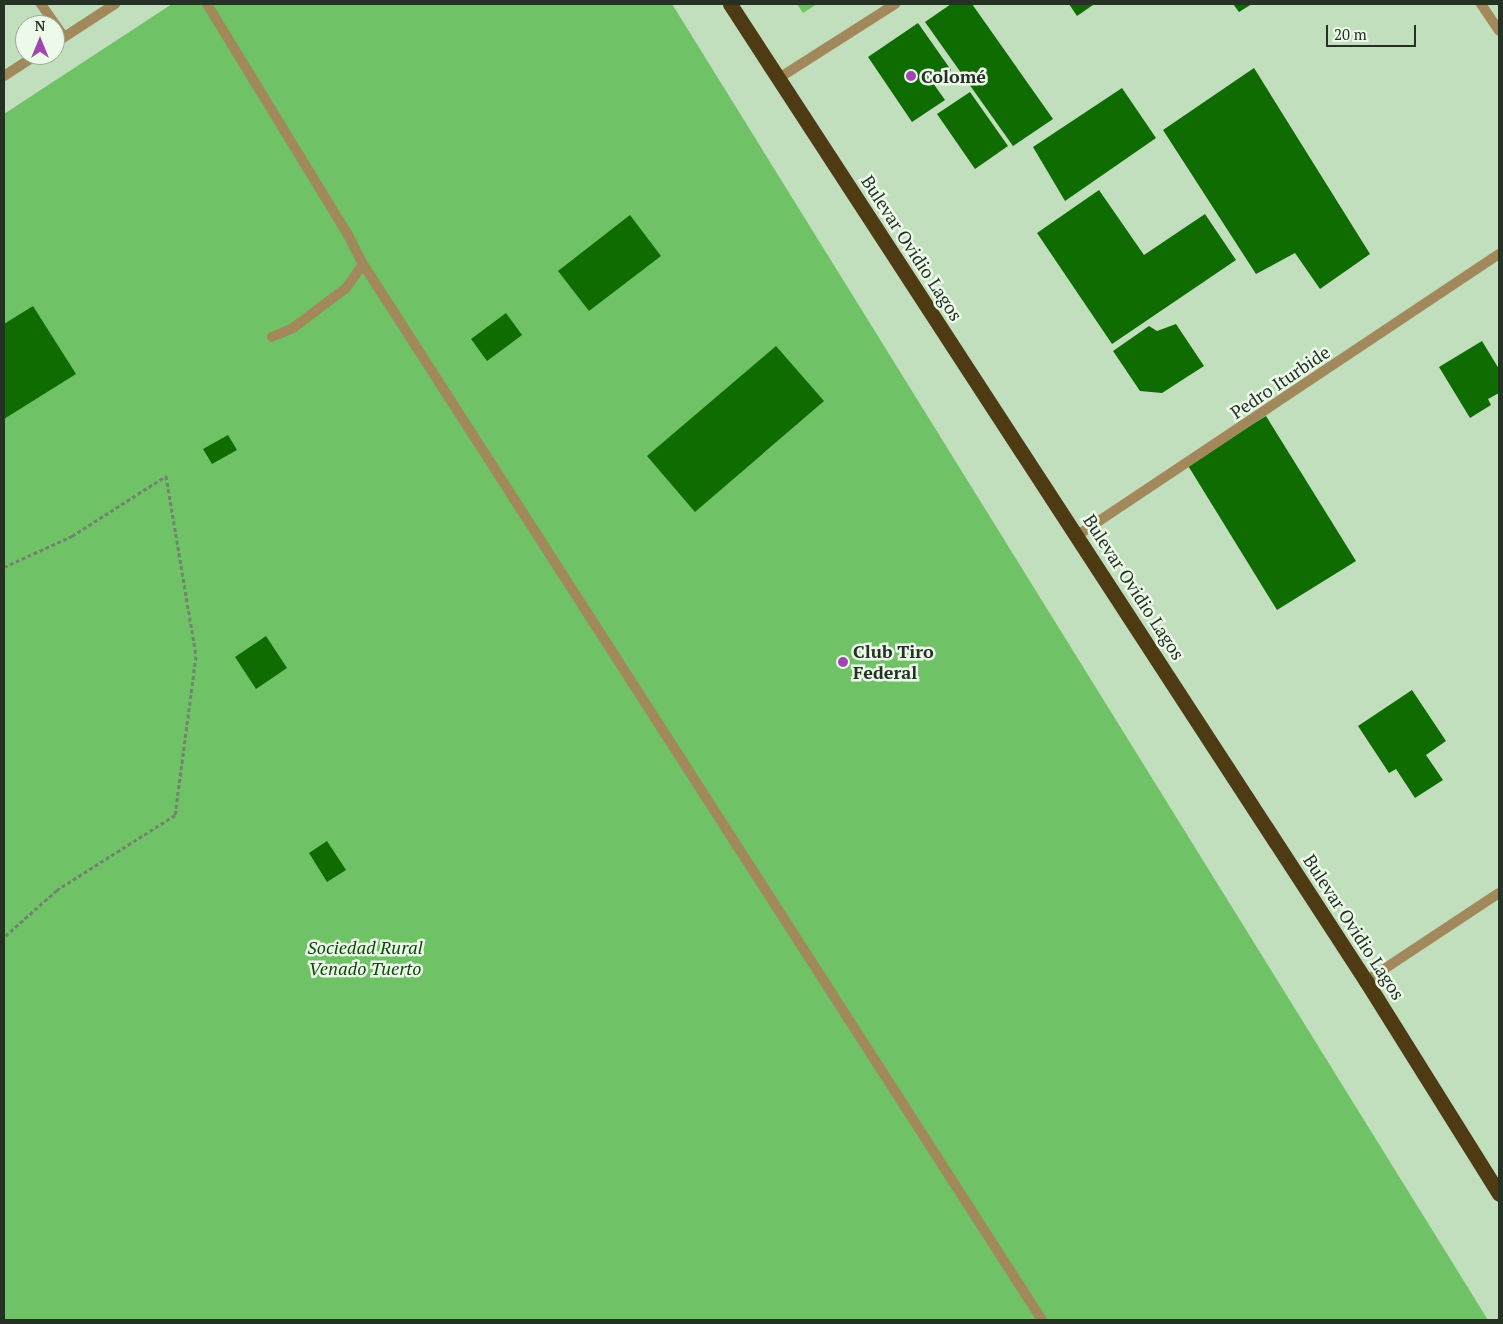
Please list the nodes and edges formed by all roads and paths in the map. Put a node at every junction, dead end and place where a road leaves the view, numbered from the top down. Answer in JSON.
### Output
{"nodes":[{"id":1,"x":115,"y":4,"type":"edge"},
{"id":2,"x":207,"y":4,"type":"edge"},
{"id":3,"x":730,"y":4,"type":"edge"},
{"id":4,"x":895,"y":4,"type":"edge"},
{"id":5,"x":1481,"y":4,"type":"edge"},
{"id":6,"x":1499,"y":31,"type":"edge"},
{"id":7,"x":65,"y":36,"type":"edge"},
{"id":8,"x":21,"y":65,"type":"edge"},
{"id":9,"x":4,"y":76,"type":"edge"},
{"id":10,"x":779,"y":78,"type":"junction"},
{"id":11,"x":1499,"y":254,"type":"edge"},
{"id":12,"x":363,"y":264,"type":"junction"},
{"id":13,"x":272,"y":337,"type":"dead end"},
{"id":14,"x":1078,"y":535,"type":"junction"},
{"id":15,"x":4,"y":567,"type":"edge"},
{"id":16,"x":1499,"y":893,"type":"edge"},
{"id":17,"x":4,"y":937,"type":"edge"},
{"id":18,"x":1366,"y":981,"type":"junction"},
{"id":19,"x":1499,"y":1194,"type":"edge"},
{"id":20,"x":1042,"y":1320,"type":"edge"}],
"edges":[{"from":1,"to":7,"type":"street"},
{"from":2,"to":12,"type":"street"},
{"from":3,"to":10,"type":"highway","name":"Bulevar Ovidio Lagos"},
{"from":4,"to":10,"type":"street"},
{"from":5,"to":6,"type":"street"},
{"from":8,"to":9,"type":"street"},
{"from":10,"to":14,"type":"highway","name":"Bulevar Ovidio Lagos"},
{"from":11,"to":14,"type":"street","name":"Pedro Iturbide"},
{"from":12,"to":13,"type":"street"},
{"from":12,"to":20,"type":"street"},
{"from":14,"to":18,"type":"highway","name":"Bulevar Ovidio Lagos"},
{"from":15,"to":17,"type":"path"},
{"from":16,"to":18,"type":"street"},
{"from":18,"to":19,"type":"highway","name":"Bulevar Ovidio Lagos"}]}
